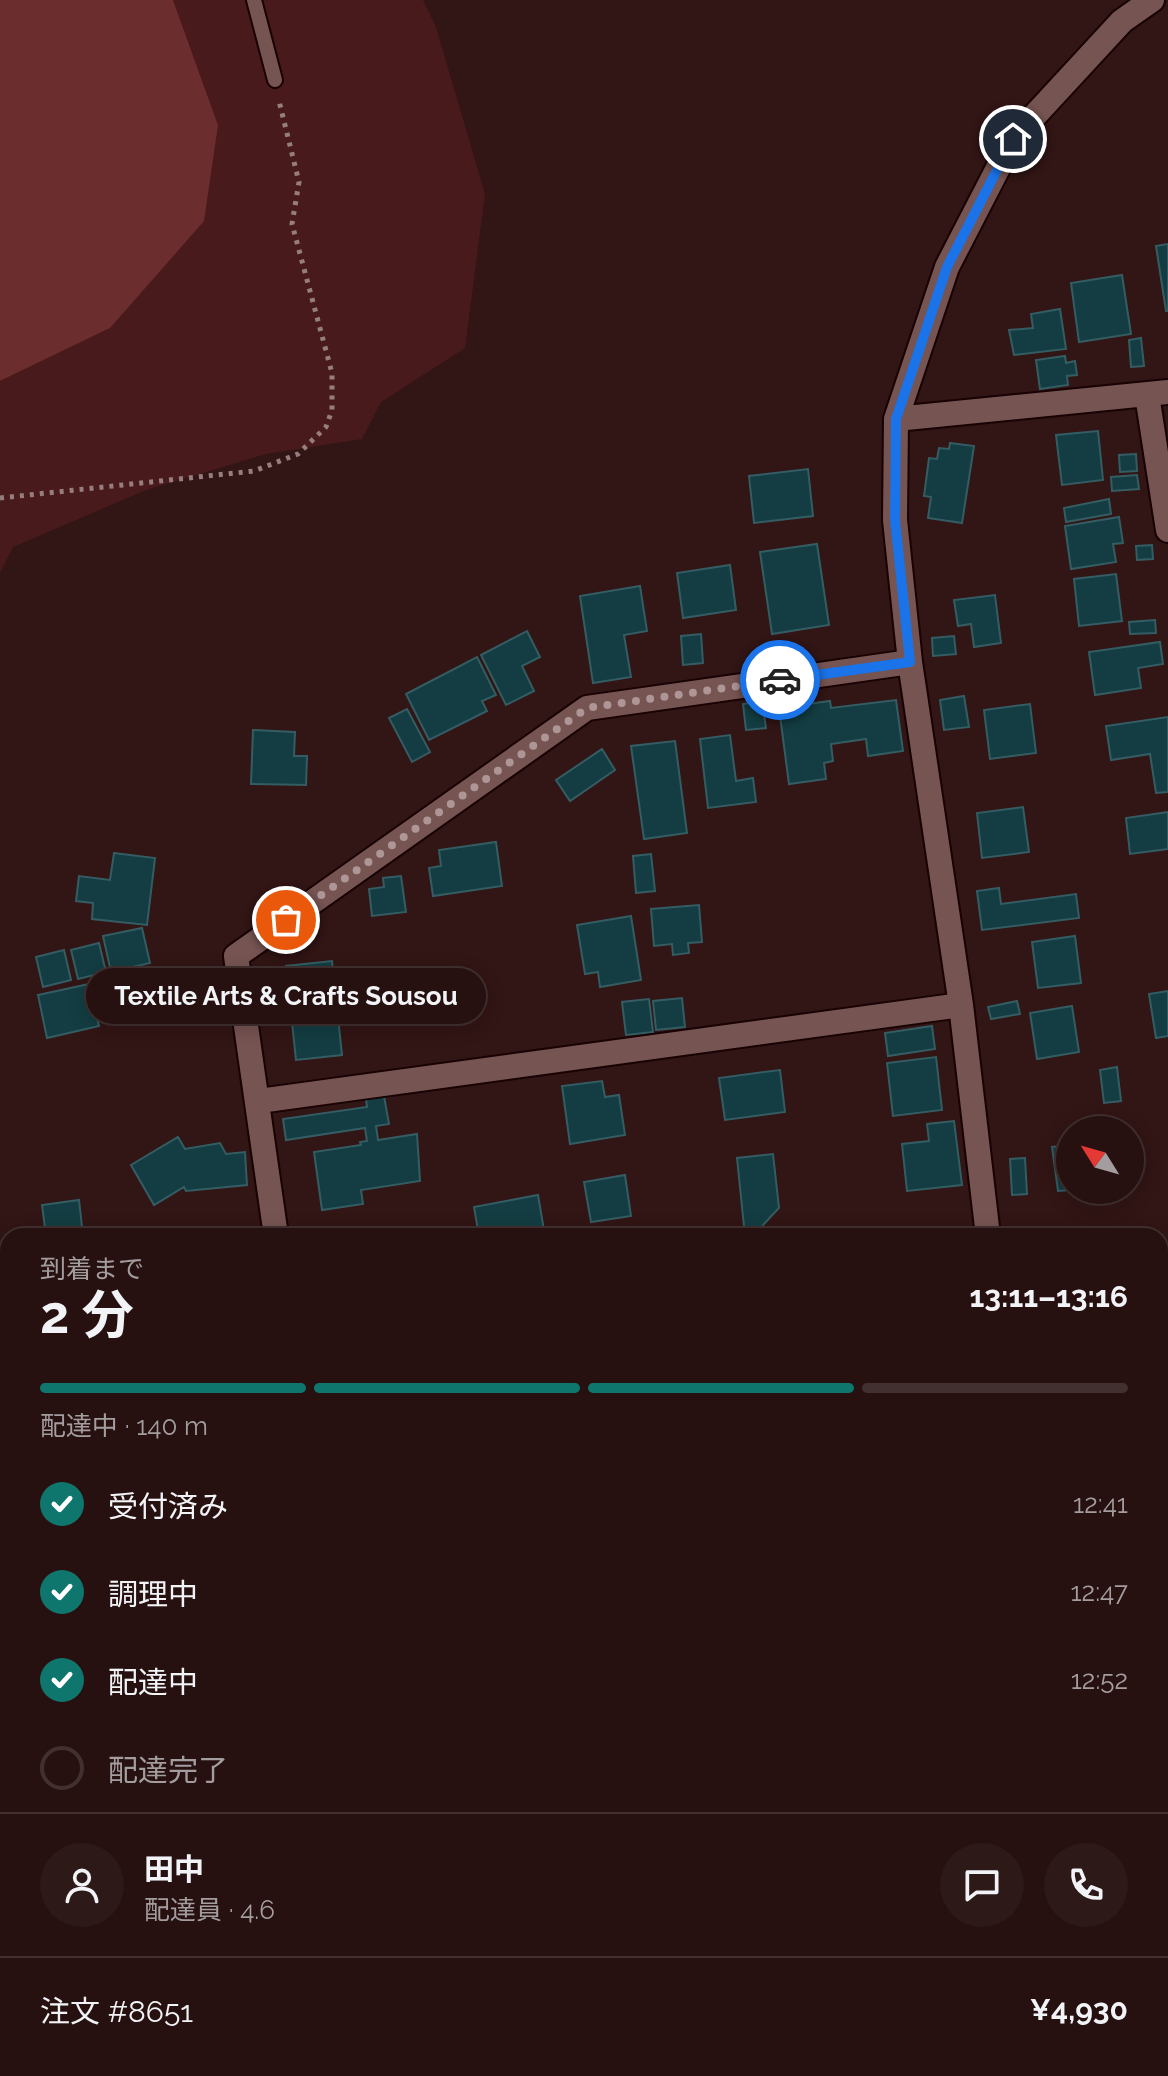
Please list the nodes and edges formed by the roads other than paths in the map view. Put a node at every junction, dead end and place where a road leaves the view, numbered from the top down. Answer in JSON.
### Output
{"nodes":[{"id":1,"x":254,"y":0,"type":"edge"},
{"id":2,"x":1152,"y":0,"type":"edge"},
{"id":3,"x":275,"y":80,"type":"road end"},
{"id":4,"x":1158,"y":393,"type":"edge"},
{"id":5,"x":896,"y":419,"type":"junction"},
{"id":6,"x":1168,"y":530,"type":"edge"},
{"id":7,"x":910,"y":662,"type":"junction"},
{"id":8,"x":961,"y":1005,"type":"junction"},
{"id":9,"x":259,"y":1101,"type":"junction"},
{"id":10,"x":275,"y":1228,"type":"edge"},
{"id":11,"x":987,"y":1228,"type":"edge"}],
"edges":[{"from":1,"to":3,"type":"lane"},
{"from":2,"to":5,"type":"street"},
{"from":4,"to":5,"type":"street"},
{"from":4,"to":6,"type":"street"},
{"from":5,"to":7,"type":"street"},
{"from":7,"to":8,"type":"street"},
{"from":7,"to":9,"type":"street"},
{"from":8,"to":9,"type":"street"},
{"from":8,"to":11,"type":"street"},
{"from":9,"to":10,"type":"street"}]}
